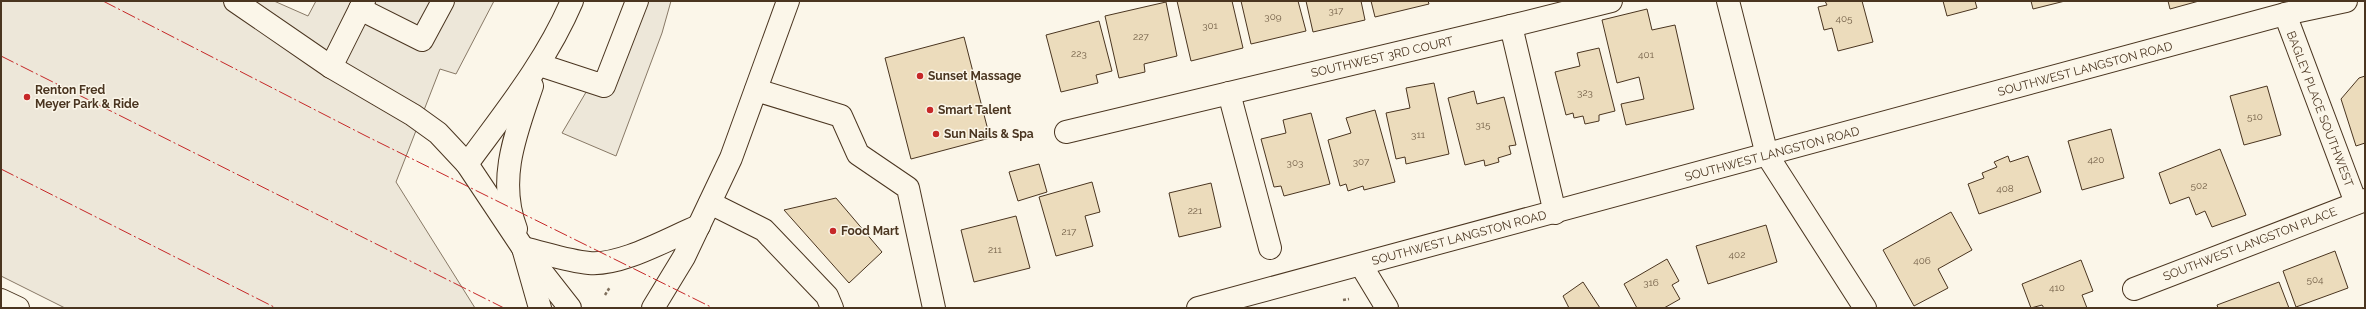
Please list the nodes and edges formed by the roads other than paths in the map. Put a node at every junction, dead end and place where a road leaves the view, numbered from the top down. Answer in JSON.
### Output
{"nodes":[{"id":1,"x":235,"y":1,"type":"edge"},
{"id":2,"x":443,"y":1,"type":"edge"},
{"id":3,"x":572,"y":1,"type":"edge"},
{"id":4,"x":637,"y":1,"type":"edge"},
{"id":5,"x":788,"y":1,"type":"edge"},
{"id":6,"x":1611,"y":1,"type":"edge"},
{"id":7,"x":1728,"y":1,"type":"edge"},
{"id":8,"x":2346,"y":1,"type":"edge"},
{"id":9,"x":362,"y":5,"type":"edge"},
{"id":10,"x":2285,"y":14,"type":"junction"},
{"id":11,"x":1511,"y":26,"type":"junction"},
{"id":12,"x":540,"y":65,"type":"junction"},
{"id":13,"x":331,"y":67,"type":"junction"},
{"id":14,"x":756,"y":90,"type":"junction"},
{"id":15,"x":1230,"y":93,"type":"junction"},
{"id":16,"x":1066,"y":132,"type":"dead end"},
{"id":17,"x":1767,"y":156,"type":"junction"},
{"id":18,"x":466,"y":164,"type":"junction"},
{"id":19,"x":2360,"y":201,"type":"edge"},
{"id":20,"x":710,"y":203,"type":"junction"},
{"id":21,"x":1555,"y":213,"type":"junction"},
{"id":22,"x":699,"y":226,"type":"junction"},
{"id":23,"x":523,"y":248,"type":"junction"},
{"id":24,"x":1270,"y":248,"type":"dead end"},
{"id":25,"x":1361,"y":265,"type":"junction"},
{"id":26,"x":2134,"y":289,"type":"dead end"},
{"id":27,"x":1,"y":300,"type":"edge"},
{"id":28,"x":826,"y":304,"type":"edge"},
{"id":29,"x":18,"y":308,"type":"edge"},
{"id":30,"x":540,"y":308,"type":"edge"},
{"id":31,"x":570,"y":308,"type":"edge"},
{"id":32,"x":653,"y":308,"type":"edge"},
{"id":33,"x":934,"y":308,"type":"edge"},
{"id":34,"x":1198,"y":308,"type":"edge"},
{"id":35,"x":1387,"y":308,"type":"edge"},
{"id":36,"x":1865,"y":308,"type":"edge"}],
"edges":[{"from":1,"to":13,"type":"street"},
{"from":2,"to":9,"type":"street"},
{"from":3,"to":12,"type":"street"},
{"from":4,"to":12,"type":"street"},
{"from":5,"to":14,"type":"street"},
{"from":6,"to":11,"type":"street","name":"SOUTHWEST 3RD COURT"},
{"from":7,"to":17,"type":"street"},
{"from":8,"to":10,"type":"street","name":"SOUTHWEST LANGSTON ROAD"},
{"from":9,"to":13,"type":"street"},
{"from":10,"to":17,"type":"street","name":"SOUTHWEST LANGSTON ROAD"},
{"from":10,"to":19,"type":"street","name":"BAGLEY PLACE SOUTHWEST"},
{"from":11,"to":15,"type":"street","name":"SOUTHWEST 3RD COURT"},
{"from":11,"to":21,"type":"street"},
{"from":12,"to":18,"type":"street"},
{"from":12,"to":23,"type":"street"},
{"from":13,"to":18,"type":"street"},
{"from":14,"to":20,"type":"street"},
{"from":14,"to":33,"type":"street"},
{"from":15,"to":16,"type":"street","name":"SOUTHWEST 3RD COURT"},
{"from":15,"to":24,"type":"street"},
{"from":17,"to":21,"type":"street","name":"SOUTHWEST LANGSTON ROAD"},
{"from":17,"to":36,"type":"street"},
{"from":18,"to":23,"type":"street"},
{"from":19,"to":26,"type":"street","name":"SOUTHWEST LANGSTON PLACE"},
{"from":20,"to":22,"type":"street"},
{"from":20,"to":28,"type":"street"},
{"from":21,"to":25,"type":"street","name":"SOUTHWEST LANGSTON ROAD"},
{"from":22,"to":23,"type":"street"},
{"from":22,"to":32,"type":"street"},
{"from":23,"to":30,"type":"street"},
{"from":23,"to":31,"type":"street"},
{"from":25,"to":34,"type":"street","name":"SOUTHWEST LANGSTON ROAD"},
{"from":25,"to":35,"type":"street"},
{"from":27,"to":29,"type":"street"}]}
